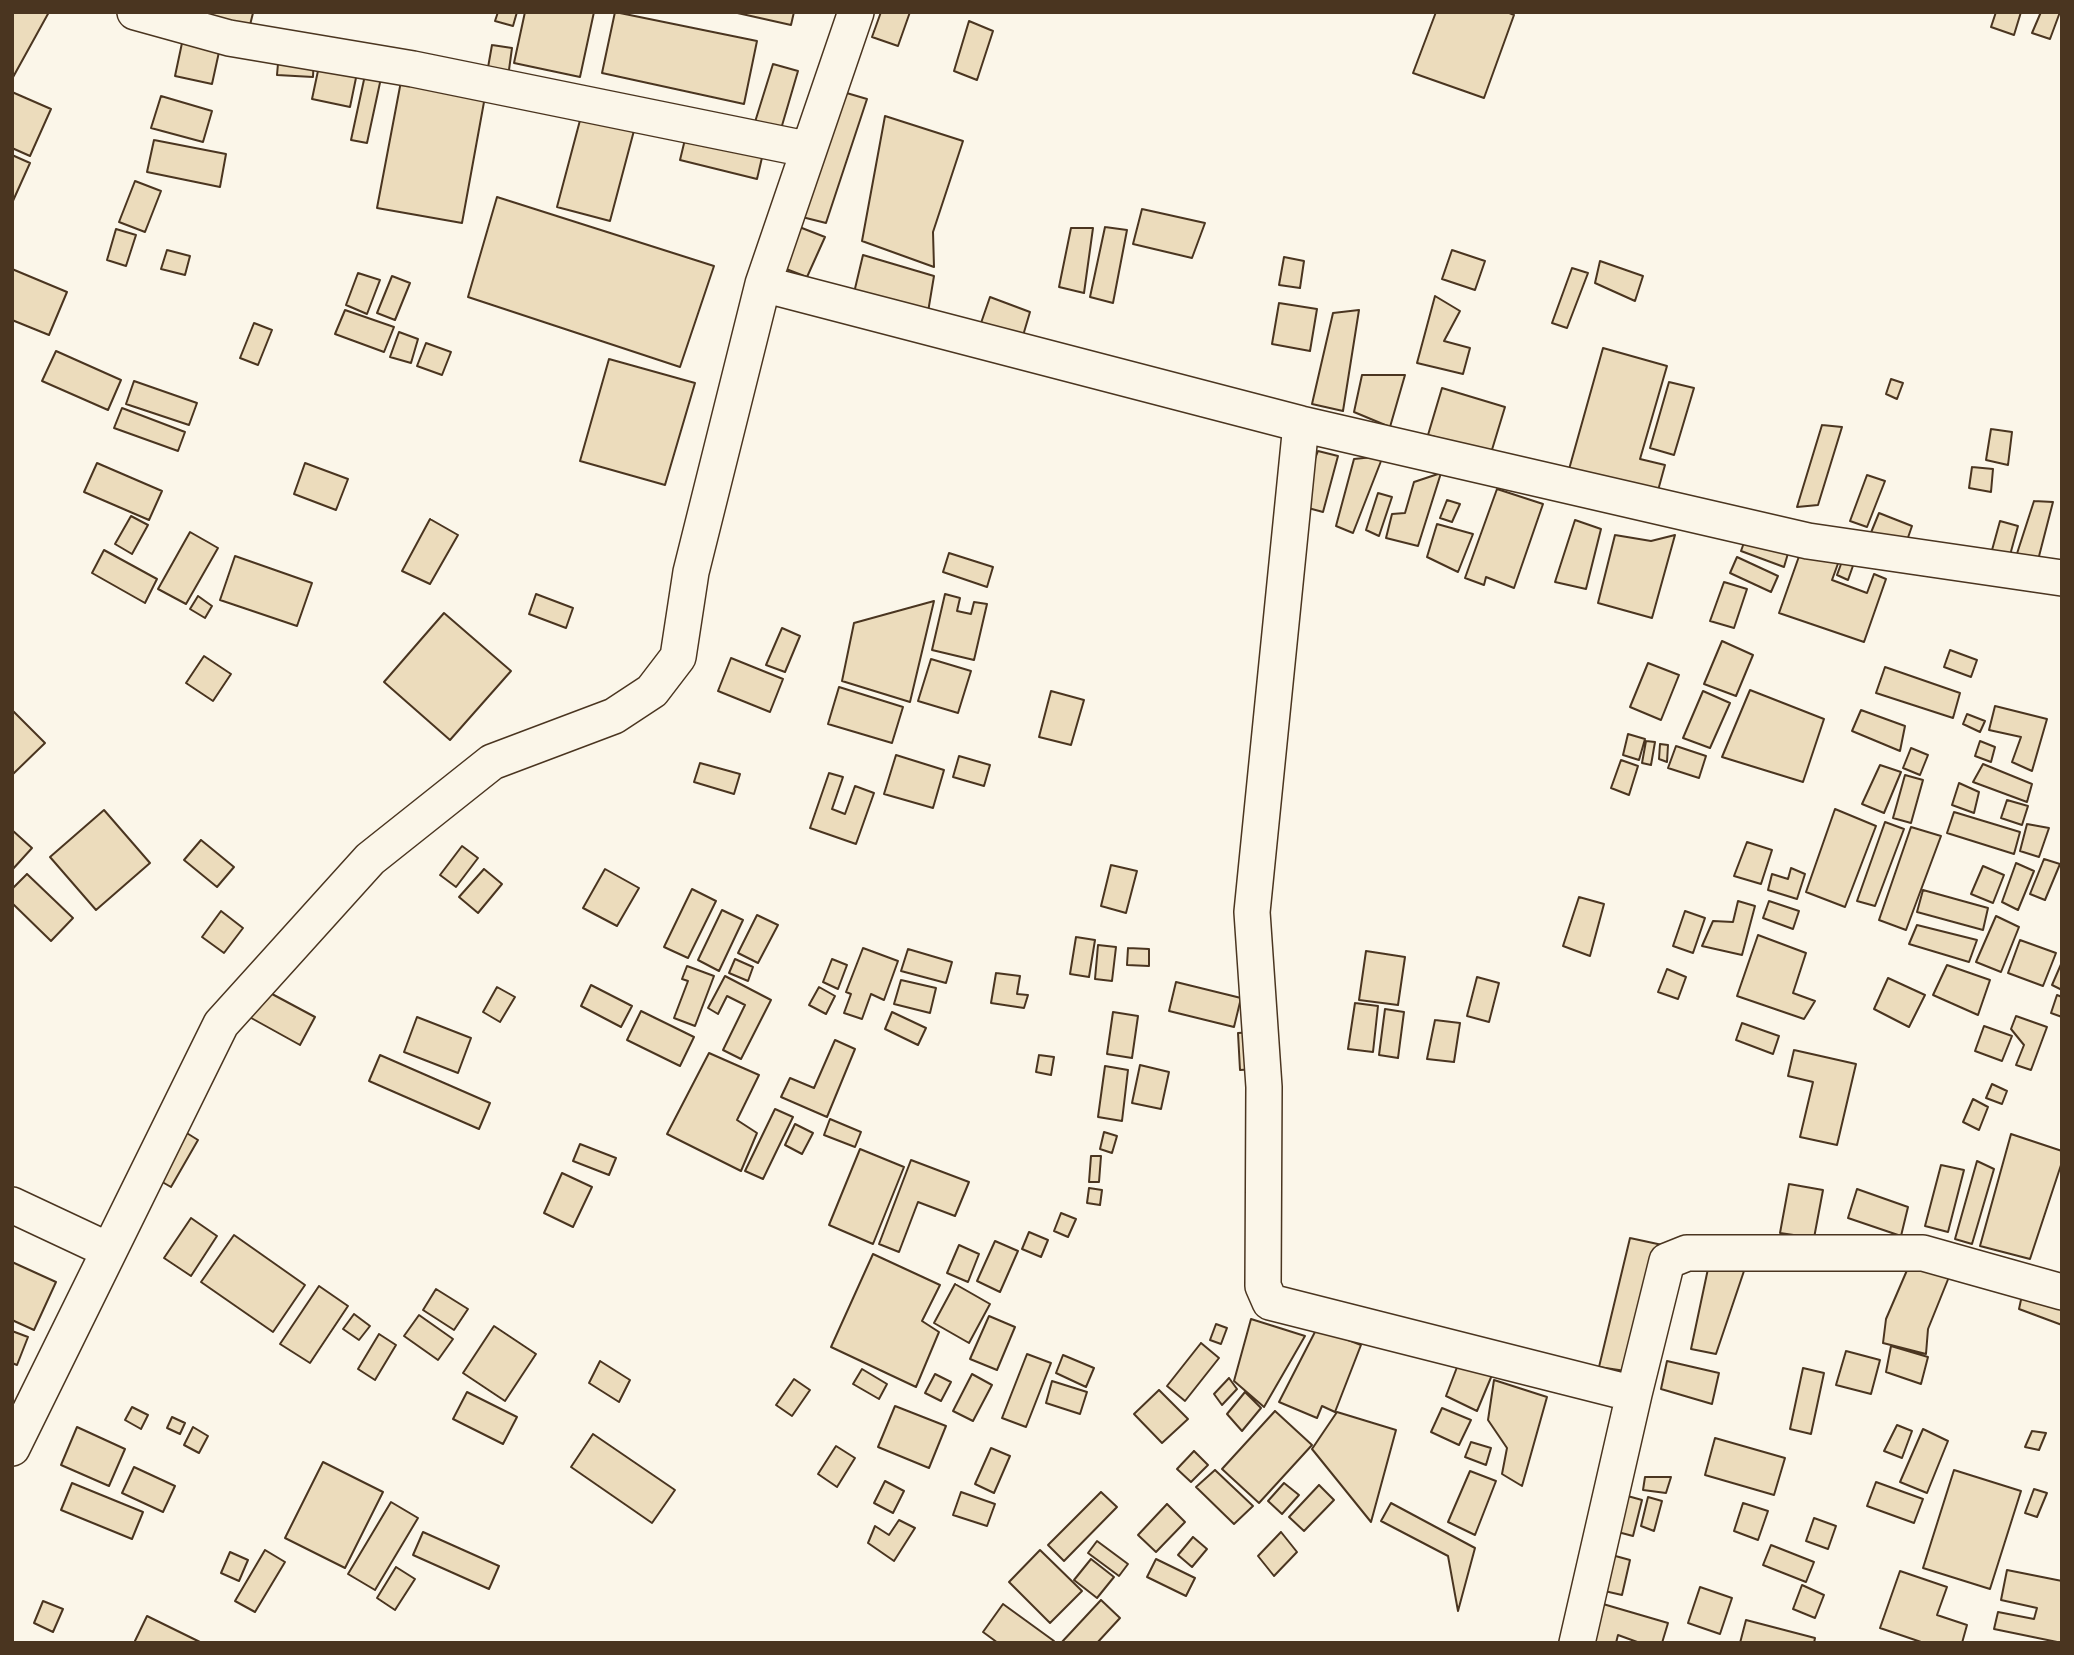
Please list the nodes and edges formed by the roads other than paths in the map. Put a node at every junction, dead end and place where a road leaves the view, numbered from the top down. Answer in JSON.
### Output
{"nodes":[{"id":1,"x":135,"y":12,"type":"edge"},
{"id":2,"x":856,"y":12,"type":"edge"},
{"id":3,"x":807,"y":149,"type":"junction"},
{"id":4,"x":763,"y":284,"type":"junction"},
{"id":5,"x":1301,"y":424,"type":"junction"},
{"id":6,"x":2062,"y":578,"type":"edge"},
{"id":7,"x":12,"y":1205,"type":"edge"},
{"id":8,"x":108,"y":1250,"type":"junction"},
{"id":9,"x":2062,"y":1292,"type":"edge"},
{"id":10,"x":1634,"y":1394,"type":"junction"},
{"id":11,"x":12,"y":1448,"type":"edge"},
{"id":12,"x":1577,"y":1643,"type":"edge"}],
"edges":[{"from":1,"to":3,"type":"street"},
{"from":2,"to":3,"type":"street"},
{"from":3,"to":4,"type":"street"},
{"from":4,"to":5,"type":"street"},
{"from":4,"to":8,"type":"street"},
{"from":5,"to":6,"type":"street"},
{"from":5,"to":10,"type":"street"},
{"from":7,"to":8,"type":"street"},
{"from":8,"to":11,"type":"street"},
{"from":9,"to":10,"type":"street"},
{"from":10,"to":12,"type":"street"}]}
